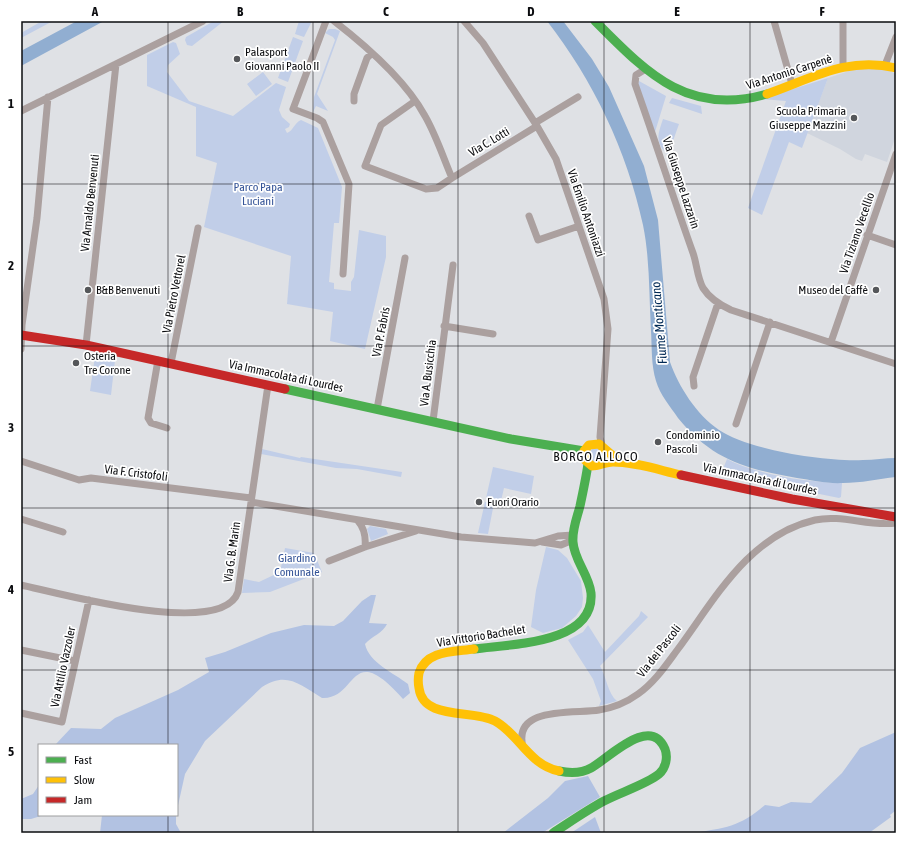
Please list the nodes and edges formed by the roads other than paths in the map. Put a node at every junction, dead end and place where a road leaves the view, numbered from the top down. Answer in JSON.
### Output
{"nodes":[{"id":1,"x":203,"y":21,"type":"edge"},
{"id":2,"x":326,"y":21,"type":"edge"},
{"id":3,"x":334,"y":21,"type":"edge"},
{"id":4,"x":464,"y":21,"type":"edge"},
{"id":5,"x":595,"y":21,"type":"edge"},
{"id":6,"x":774,"y":21,"type":"edge"},
{"id":7,"x":843,"y":21,"type":"edge"},
{"id":8,"x":896,"y":37,"type":"edge"},
{"id":9,"x":371,"y":54,"type":"junction"},
{"id":10,"x":116,"y":64,"type":"junction"},
{"id":11,"x":885,"y":65,"type":"junction"},
{"id":12,"x":843,"y":66,"type":"junction"},
{"id":13,"x":896,"y":68,"type":"edge"},
{"id":14,"x":644,"y":70,"type":"junction"},
{"id":15,"x":792,"y":84,"type":"junction"},
{"id":16,"x":48,"y":97,"type":"junction"},
{"id":17,"x":578,"y":97,"type":"dead end"},
{"id":18,"x":414,"y":100,"type":"junction"},
{"id":19,"x":354,"y":101,"type":"dead end"},
{"id":20,"x":21,"y":110,"type":"edge"},
{"id":21,"x":536,"y":124,"type":"junction"},
{"id":22,"x":896,"y":154,"type":"edge"},
{"id":23,"x":452,"y":178,"type":"junction"},
{"id":24,"x":529,"y":216,"type":"dead end"},
{"id":25,"x":579,"y":226,"type":"junction"},
{"id":26,"x":198,"y":228,"type":"dead end"},
{"id":27,"x":867,"y":235,"type":"junction"},
{"id":28,"x":896,"y":245,"type":"edge"},
{"id":29,"x":406,"y":258,"type":"dead end"},
{"id":30,"x":453,"y":265,"type":"dead end"},
{"id":31,"x":343,"y":274,"type":"dead end"},
{"id":32,"x":718,"y":303,"type":"junction"},
{"id":33,"x":770,"y":322,"type":"junction"},
{"id":34,"x":444,"y":326,"type":"junction"},
{"id":35,"x":493,"y":334,"type":"dead end"},
{"id":36,"x":22,"y":335,"type":"edge"},
{"id":37,"x":831,"y":342,"type":"junction"},
{"id":38,"x":86,"y":345,"type":"junction"},
{"id":39,"x":21,"y":349,"type":"edge"},
{"id":40,"x":158,"y":360,"type":"junction"},
{"id":41,"x":171,"y":363,"type":"junction"},
{"id":42,"x":896,"y":364,"type":"edge"},
{"id":43,"x":268,"y":385,"type":"junction"},
{"id":44,"x":694,"y":386,"type":"dead end"},
{"id":45,"x":377,"y":409,"type":"junction"},
{"id":46,"x":433,"y":421,"type":"junction"},
{"id":47,"x":736,"y":424,"type":"dead end"},
{"id":48,"x":167,"y":428,"type":"dead end"},
{"id":49,"x":601,"y":445,"type":"junction"},
{"id":50,"x":587,"y":460,"type":"junction"},
{"id":51,"x":21,"y":461,"type":"edge"},
{"id":52,"x":620,"y":462,"type":"junction"},
{"id":53,"x":602,"y":465,"type":"junction"},
{"id":54,"x":251,"y":500,"type":"junction"},
{"id":55,"x":577,"y":517,"type":"junction"},
{"id":56,"x":896,"y":517,"type":"edge"},
{"id":57,"x":21,"y":519,"type":"edge"},
{"id":58,"x":358,"y":521,"type":"junction"},
{"id":59,"x":896,"y":523,"type":"edge"},
{"id":60,"x":418,"y":531,"type":"junction"},
{"id":61,"x":63,"y":532,"type":"dead end"},
{"id":62,"x":558,"y":536,"type":"junction"},
{"id":63,"x":573,"y":537,"type":"junction"},
{"id":64,"x":542,"y":542,"type":"junction"},
{"id":65,"x":561,"y":545,"type":"junction"},
{"id":66,"x":365,"y":547,"type":"junction"},
{"id":67,"x":578,"y":559,"type":"junction"},
{"id":68,"x":329,"y":561,"type":"dead end"},
{"id":69,"x":21,"y":585,"type":"edge"},
{"id":70,"x":89,"y":600,"type":"junction"},
{"id":71,"x":21,"y":650,"type":"edge"},
{"id":72,"x":75,"y":661,"type":"junction"},
{"id":73,"x":21,"y":713,"type":"edge"},
{"id":74,"x":523,"y":747,"type":"junction"},
{"id":75,"x":553,"y":833,"type":"edge"}],
"edges":[{"from":1,"to":10,"type":"street"},
{"from":2,"to":31,"type":"street"},
{"from":3,"to":9,"type":"street"},
{"from":4,"to":21,"type":"street","name":"Via Emilio Antoniazzi"},
{"from":5,"to":14,"type":"street","name":"Via Antonio Carpenè"},
{"from":6,"to":15,"type":"street"},
{"from":7,"to":12,"type":"street"},
{"from":8,"to":11,"type":"street"},
{"from":9,"to":18,"type":"street"},
{"from":9,"to":19,"type":"street"},
{"from":10,"to":16,"type":"street"},
{"from":10,"to":38,"type":"street","name":"Via Arnaldo Benvenuti"},
{"from":11,"to":12,"type":"street","name":"Via Antonio Carpenè"},
{"from":11,"to":13,"type":"street","name":"Via Antonio Carpenè"},
{"from":12,"to":15,"type":"street","name":"Via Antonio Carpenè"},
{"from":14,"to":15,"type":"street","name":"Via Antonio Carpenè"},
{"from":14,"to":32,"type":"street","name":"Via Giuseppe Lazzarin"},
{"from":16,"to":20,"type":"street"},
{"from":16,"to":36,"type":"street"},
{"from":17,"to":21,"type":"street","name":"Via C. Lotti"},
{"from":18,"to":23,"type":"street"},
{"from":18,"to":23,"type":"street","name":"Via C. Lotti"},
{"from":21,"to":23,"type":"street","name":"Via C. Lotti"},
{"from":21,"to":25,"type":"street","name":"Via Emilio Antoniazzi"},
{"from":22,"to":27,"type":"street","name":"Via Tiziano Vecellio"},
{"from":24,"to":25,"type":"street"},
{"from":25,"to":49,"type":"street","name":"Via Emilio Antoniazzi"},
{"from":26,"to":41,"type":"street","name":"Via Pietro Vettorel"},
{"from":27,"to":28,"type":"street"},
{"from":27,"to":37,"type":"street","name":"Via Tiziano Vecellio"},
{"from":29,"to":45,"type":"street","name":"Via P. Fabris"},
{"from":30,"to":34,"type":"street","name":"Via A. Busicchia"},
{"from":32,"to":33,"type":"street","name":"Via Giuseppe Lazzarin"},
{"from":32,"to":44,"type":"street"},
{"from":33,"to":37,"type":"street","name":"Via Giuseppe Lazzarin"},
{"from":33,"to":47,"type":"street"},
{"from":34,"to":35,"type":"street","name":"Via A. Busicchia"},
{"from":34,"to":46,"type":"street","name":"Via A. Busicchia"},
{"from":36,"to":38,"type":"street","name":"Via Immacolata di Lourdes"},
{"from":36,"to":39,"type":"street"},
{"from":37,"to":42,"type":"street","name":"Via Giuseppe Lazzarin"},
{"from":38,"to":40,"type":"street","name":"Via Immacolata di Lourdes"},
{"from":40,"to":41,"type":"street","name":"Via Immacolata di Lourdes"},
{"from":40,"to":48,"type":"street"},
{"from":41,"to":43,"type":"street","name":"Via Immacolata di Lourdes"},
{"from":43,"to":45,"type":"street","name":"Via Immacolata di Lourdes"},
{"from":43,"to":54,"type":"street","name":"Via G. B. Marin"},
{"from":45,"to":46,"type":"street","name":"Via Immacolata di Lourdes"},
{"from":46,"to":50,"type":"street","name":"Via Immacolata di Lourdes"},
{"from":49,"to":50,"type":"street"},
{"from":49,"to":52,"type":"street","name":"Via Immacolata di Lourdes"},
{"from":49,"to":53,"type":"street"},
{"from":50,"to":53,"type":"street","name":"Via Immacolata di Lourdes"},
{"from":50,"to":55,"type":"street","name":"Via Vittorio Bachelet"},
{"from":51,"to":54,"type":"street","name":"Via F. Cristofoli"},
{"from":52,"to":53,"type":"street","name":"Via Immacolata di Lourdes"},
{"from":52,"to":56,"type":"street","name":"Via Immacolata di Lourdes"},
{"from":54,"to":58,"type":"street"},
{"from":54,"to":70,"type":"street","name":"Via G. B. Marin"},
{"from":55,"to":62,"type":"street"},
{"from":55,"to":63,"type":"street","name":"Via Vittorio Bachelet"},
{"from":57,"to":61,"type":"street"},
{"from":58,"to":60,"type":"street"},
{"from":58,"to":66,"type":"street"},
{"from":59,"to":74,"type":"street","name":"Via dei Pascoli"},
{"from":60,"to":64,"type":"street"},
{"from":60,"to":66,"type":"street"},
{"from":62,"to":63,"type":"street"},
{"from":62,"to":64,"type":"street"},
{"from":63,"to":65,"type":"street"},
{"from":63,"to":67,"type":"street","name":"Via Vittorio Bachelet"},
{"from":64,"to":65,"type":"street"},
{"from":65,"to":67,"type":"street"},
{"from":66,"to":68,"type":"street"},
{"from":67,"to":74,"type":"street","name":"Via Vittorio Bachelet"},
{"from":69,"to":70,"type":"street","name":"Via G. B. Marin"},
{"from":70,"to":72,"type":"street","name":"Via Attilio Vazzoler"},
{"from":71,"to":72,"type":"street"},
{"from":72,"to":73,"type":"street","name":"Via Attilio Vazzoler"},
{"from":74,"to":75,"type":"street"}]}
